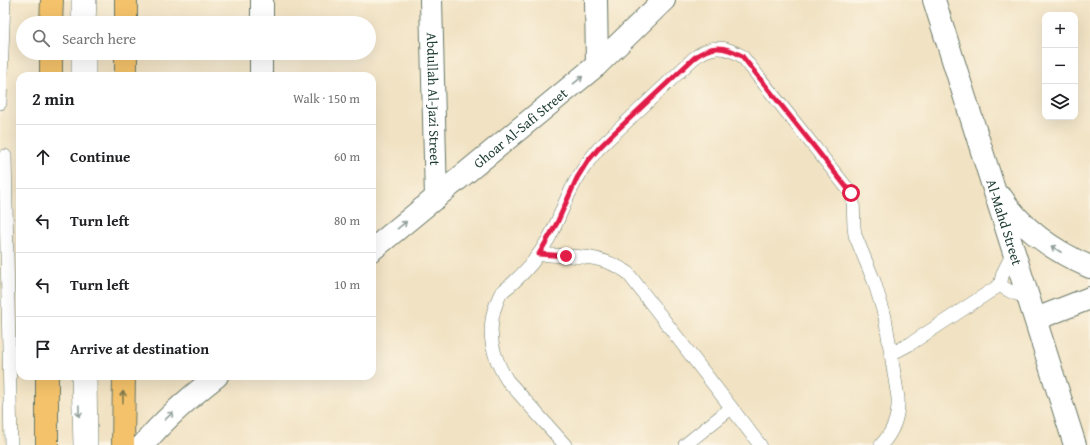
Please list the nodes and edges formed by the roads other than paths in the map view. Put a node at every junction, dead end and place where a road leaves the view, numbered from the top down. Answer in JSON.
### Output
{"nodes":[{"id":1,"x":4,"y":0,"type":"edge"},
{"id":2,"x":52,"y":0,"type":"edge"},
{"id":3,"x":78,"y":0,"type":"edge"},
{"id":4,"x":90,"y":0,"type":"edge"},
{"id":5,"x":126,"y":0,"type":"edge"},
{"id":6,"x":262,"y":0,"type":"edge"},
{"id":7,"x":431,"y":0,"type":"edge"},
{"id":8,"x":596,"y":0,"type":"edge"},
{"id":9,"x":664,"y":0,"type":"edge"},
{"id":10,"x":934,"y":0,"type":"edge"},
{"id":11,"x":51,"y":16,"type":"edge"},
{"id":12,"x":78,"y":16,"type":"edge"},
{"id":13,"x":89,"y":16,"type":"edge"},
{"id":14,"x":126,"y":16,"type":"edge"},
{"id":15,"x":262,"y":16,"type":"edge"},
{"id":16,"x":51,"y":60,"type":"edge"},
{"id":17,"x":78,"y":60,"type":"edge"},
{"id":18,"x":89,"y":60,"type":"edge"},
{"id":19,"x":126,"y":60,"type":"edge"},
{"id":20,"x":261,"y":60,"type":"edge"},
{"id":21,"x":597,"y":65,"type":"junction"},
{"id":22,"x":51,"y":72,"type":"edge"},
{"id":23,"x":78,"y":72,"type":"edge"},
{"id":24,"x":89,"y":72,"type":"edge"},
{"id":25,"x":126,"y":72,"type":"edge"},
{"id":26,"x":261,"y":72,"type":"edge"},
{"id":27,"x":0,"y":103,"type":"edge"},
{"id":28,"x":5,"y":156,"type":"dead end"},
{"id":29,"x":993,"y":184,"type":"junction"},
{"id":30,"x":436,"y":198,"type":"junction"},
{"id":31,"x":376,"y":247,"type":"edge"},
{"id":32,"x":1014,"y":251,"type":"junction"},
{"id":33,"x":539,"y":254,"type":"junction"},
{"id":34,"x":1090,"y":267,"type":"edge"},
{"id":35,"x":1000,"y":285,"type":"junction"},
{"id":36,"x":1029,"y":297,"type":"junction"},
{"id":37,"x":1090,"y":298,"type":"edge"},
{"id":38,"x":1036,"y":319,"type":"junction"},
{"id":39,"x":891,"y":354,"type":"junction"},
{"id":40,"x":47,"y":380,"type":"edge"},
{"id":41,"x":78,"y":380,"type":"edge"},
{"id":42,"x":90,"y":380,"type":"edge"},
{"id":43,"x":124,"y":380,"type":"edge"},
{"id":44,"x":212,"y":380,"type":"edge"},
{"id":45,"x":731,"y":408,"type":"junction"},
{"id":46,"x":10,"y":445,"type":"edge"},
{"id":47,"x":47,"y":445,"type":"edge"},
{"id":48,"x":80,"y":445,"type":"edge"},
{"id":49,"x":90,"y":445,"type":"edge"},
{"id":50,"x":123,"y":445,"type":"edge"},
{"id":51,"x":143,"y":445,"type":"edge"},
{"id":52,"x":565,"y":445,"type":"edge"},
{"id":53,"x":685,"y":445,"type":"edge"},
{"id":54,"x":760,"y":445,"type":"edge"},
{"id":55,"x":881,"y":445,"type":"edge"},
{"id":56,"x":1076,"y":445,"type":"edge"}],
"edges":[{"from":1,"to":27,"type":"lane"},
{"from":2,"to":11,"type":"highway"},
{"from":3,"to":12,"type":"lane"},
{"from":4,"to":13,"type":"lane"},
{"from":5,"to":14,"type":"highway"},
{"from":6,"to":15,"type":"street"},
{"from":7,"to":30,"type":"street","name":"Abdullah Al-Jazi Street"},
{"from":8,"to":21,"type":"street"},
{"from":9,"to":21,"type":"street","name":"Ghoar Al-Safi Street"},
{"from":10,"to":29,"type":"street","name":"Al-Mahd Street"},
{"from":16,"to":22,"type":"highway"},
{"from":17,"to":23,"type":"lane"},
{"from":18,"to":24,"type":"lane"},
{"from":19,"to":25,"type":"highway"},
{"from":20,"to":26,"type":"street"},
{"from":30,"to":21,"type":"street","name":"Ghoar Al-Safi Street","one_way":true},
{"from":28,"to":46,"type":"lane"},
{"from":29,"to":32,"type":"street","name":"Al-Mahd Street"},
{"from":34,"to":29,"type":"street","one_way":true},
{"from":31,"to":30,"type":"street","name":"Ghoar Al-Safi Street","one_way":true},
{"from":32,"to":35,"type":"lane"},
{"from":32,"to":36,"type":"street","name":"Al-Mahd Street"},
{"from":33,"to":39,"type":"lane"},
{"from":33,"to":45,"type":"lane"},
{"from":33,"to":52,"type":"lane"},
{"from":35,"to":36,"type":"lane"},
{"from":35,"to":39,"type":"lane"},
{"from":36,"to":38,"type":"street","name":"Al-Mahd Street"},
{"from":37,"to":38,"type":"street"},
{"from":38,"to":56,"type":"street","name":"Al-Mahd Street"},
{"from":39,"to":55,"type":"lane"},
{"from":40,"to":47,"type":"highway"},
{"from":41,"to":48,"type":"lane","one_way":true},
{"from":42,"to":49,"type":"lane"},
{"from":50,"to":43,"type":"highway","one_way":true},
{"from":51,"to":44,"type":"street","one_way":true},
{"from":45,"to":53,"type":"lane"},
{"from":45,"to":54,"type":"lane"}]}
